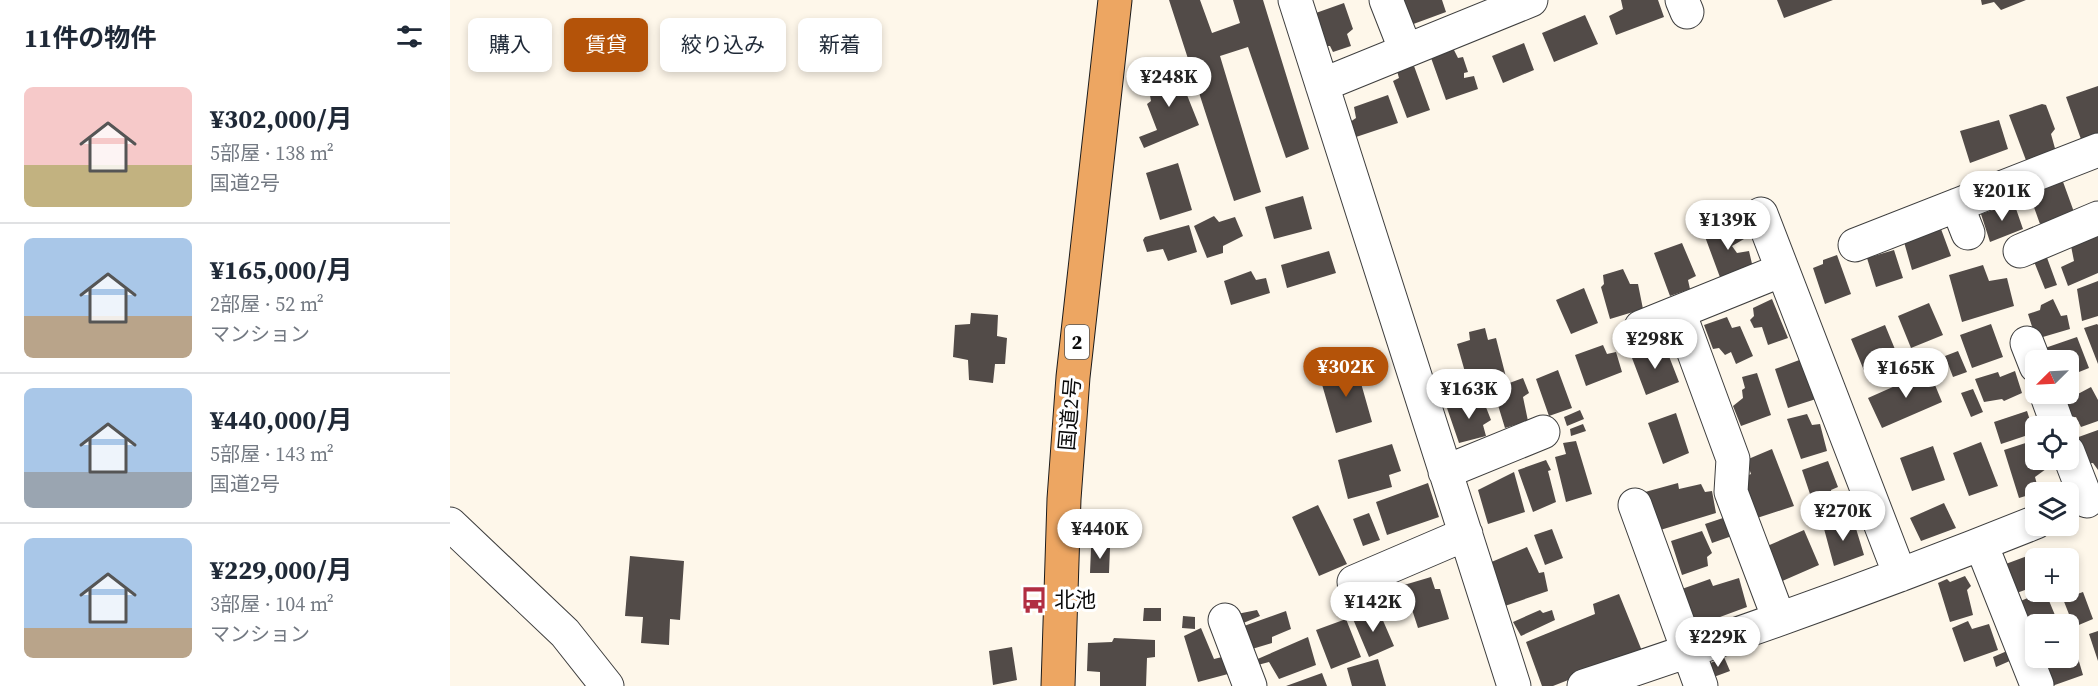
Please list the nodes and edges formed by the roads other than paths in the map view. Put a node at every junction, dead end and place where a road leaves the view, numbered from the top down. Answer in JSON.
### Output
{"nodes":[{"id":1,"x":1115,"y":0,"type":"edge"},
{"id":2,"x":1295,"y":0,"type":"edge"},
{"id":3,"x":1386,"y":0,"type":"edge"},
{"id":4,"x":1531,"y":0,"type":"edge"},
{"id":5,"x":1406,"y":51,"type":"junction"},
{"id":6,"x":1322,"y":85,"type":"junction"},
{"id":7,"x":2098,"y":150,"type":"edge"},
{"id":8,"x":2098,"y":218,"type":"edge"},
{"id":9,"x":1855,"y":245,"type":"dead end"},
{"id":10,"x":2020,"y":251,"type":"dead end"},
{"id":11,"x":1782,"y":270,"type":"junction"},
{"id":12,"x":1679,"y":312,"type":"junction"},
{"id":13,"x":1641,"y":327,"type":"dead end"},
{"id":14,"x":1544,"y":432,"type":"dead end"},
{"id":15,"x":2074,"y":470,"type":"edge"},
{"id":16,"x":1445,"y":472,"type":"junction"},
{"id":17,"x":2085,"y":502,"type":"edge"},
{"id":18,"x":1635,"y":505,"type":"dead end"},
{"id":19,"x":450,"y":524,"type":"edge"},
{"id":20,"x":2025,"y":526,"type":"edge"},
{"id":21,"x":1466,"y":534,"type":"junction"},
{"id":22,"x":1981,"y":544,"type":"junction"},
{"id":23,"x":1909,"y":572,"type":"junction"},
{"id":24,"x":1354,"y":582,"type":"dead end"},
{"id":25,"x":1779,"y":619,"type":"junction"},
{"id":26,"x":1225,"y":620,"type":"dead end"},
{"id":27,"x":1689,"y":652,"type":"junction"},
{"id":28,"x":2037,"y":685,"type":"edge"},
{"id":29,"x":607,"y":686,"type":"edge"},
{"id":30,"x":1058,"y":686,"type":"edge"},
{"id":31,"x":1250,"y":686,"type":"edge"},
{"id":32,"x":1514,"y":686,"type":"edge"},
{"id":33,"x":1584,"y":686,"type":"edge"},
{"id":34,"x":1701,"y":686,"type":"edge"}],
"edges":[{"from":1,"to":30,"type":"highway","name":"国道2号","number":"2"},
{"from":2,"to":6,"type":"street"},
{"from":3,"to":5,"type":"street"},
{"from":4,"to":5,"type":"street"},
{"from":5,"to":6,"type":"street"},
{"from":6,"to":16,"type":"street"},
{"from":7,"to":9,"type":"street"},
{"from":8,"to":10,"type":"street"},
{"from":11,"to":12,"type":"street"},
{"from":11,"to":23,"type":"street"},
{"from":11,"to":23,"type":"street"},
{"from":12,"to":13,"type":"street"},
{"from":12,"to":25,"type":"street"},
{"from":14,"to":16,"type":"street"},
{"from":15,"to":17,"type":"street"},
{"from":16,"to":21,"type":"street"},
{"from":18,"to":27,"type":"street"},
{"from":19,"to":29,"type":"street"},
{"from":20,"to":22,"type":"street"},
{"from":21,"to":24,"type":"street"},
{"from":21,"to":32,"type":"street"},
{"from":22,"to":23,"type":"street"},
{"from":22,"to":28,"type":"street"},
{"from":23,"to":25,"type":"street"},
{"from":25,"to":27,"type":"street"},
{"from":26,"to":31,"type":"street"},
{"from":27,"to":33,"type":"street"},
{"from":27,"to":34,"type":"street"}]}
